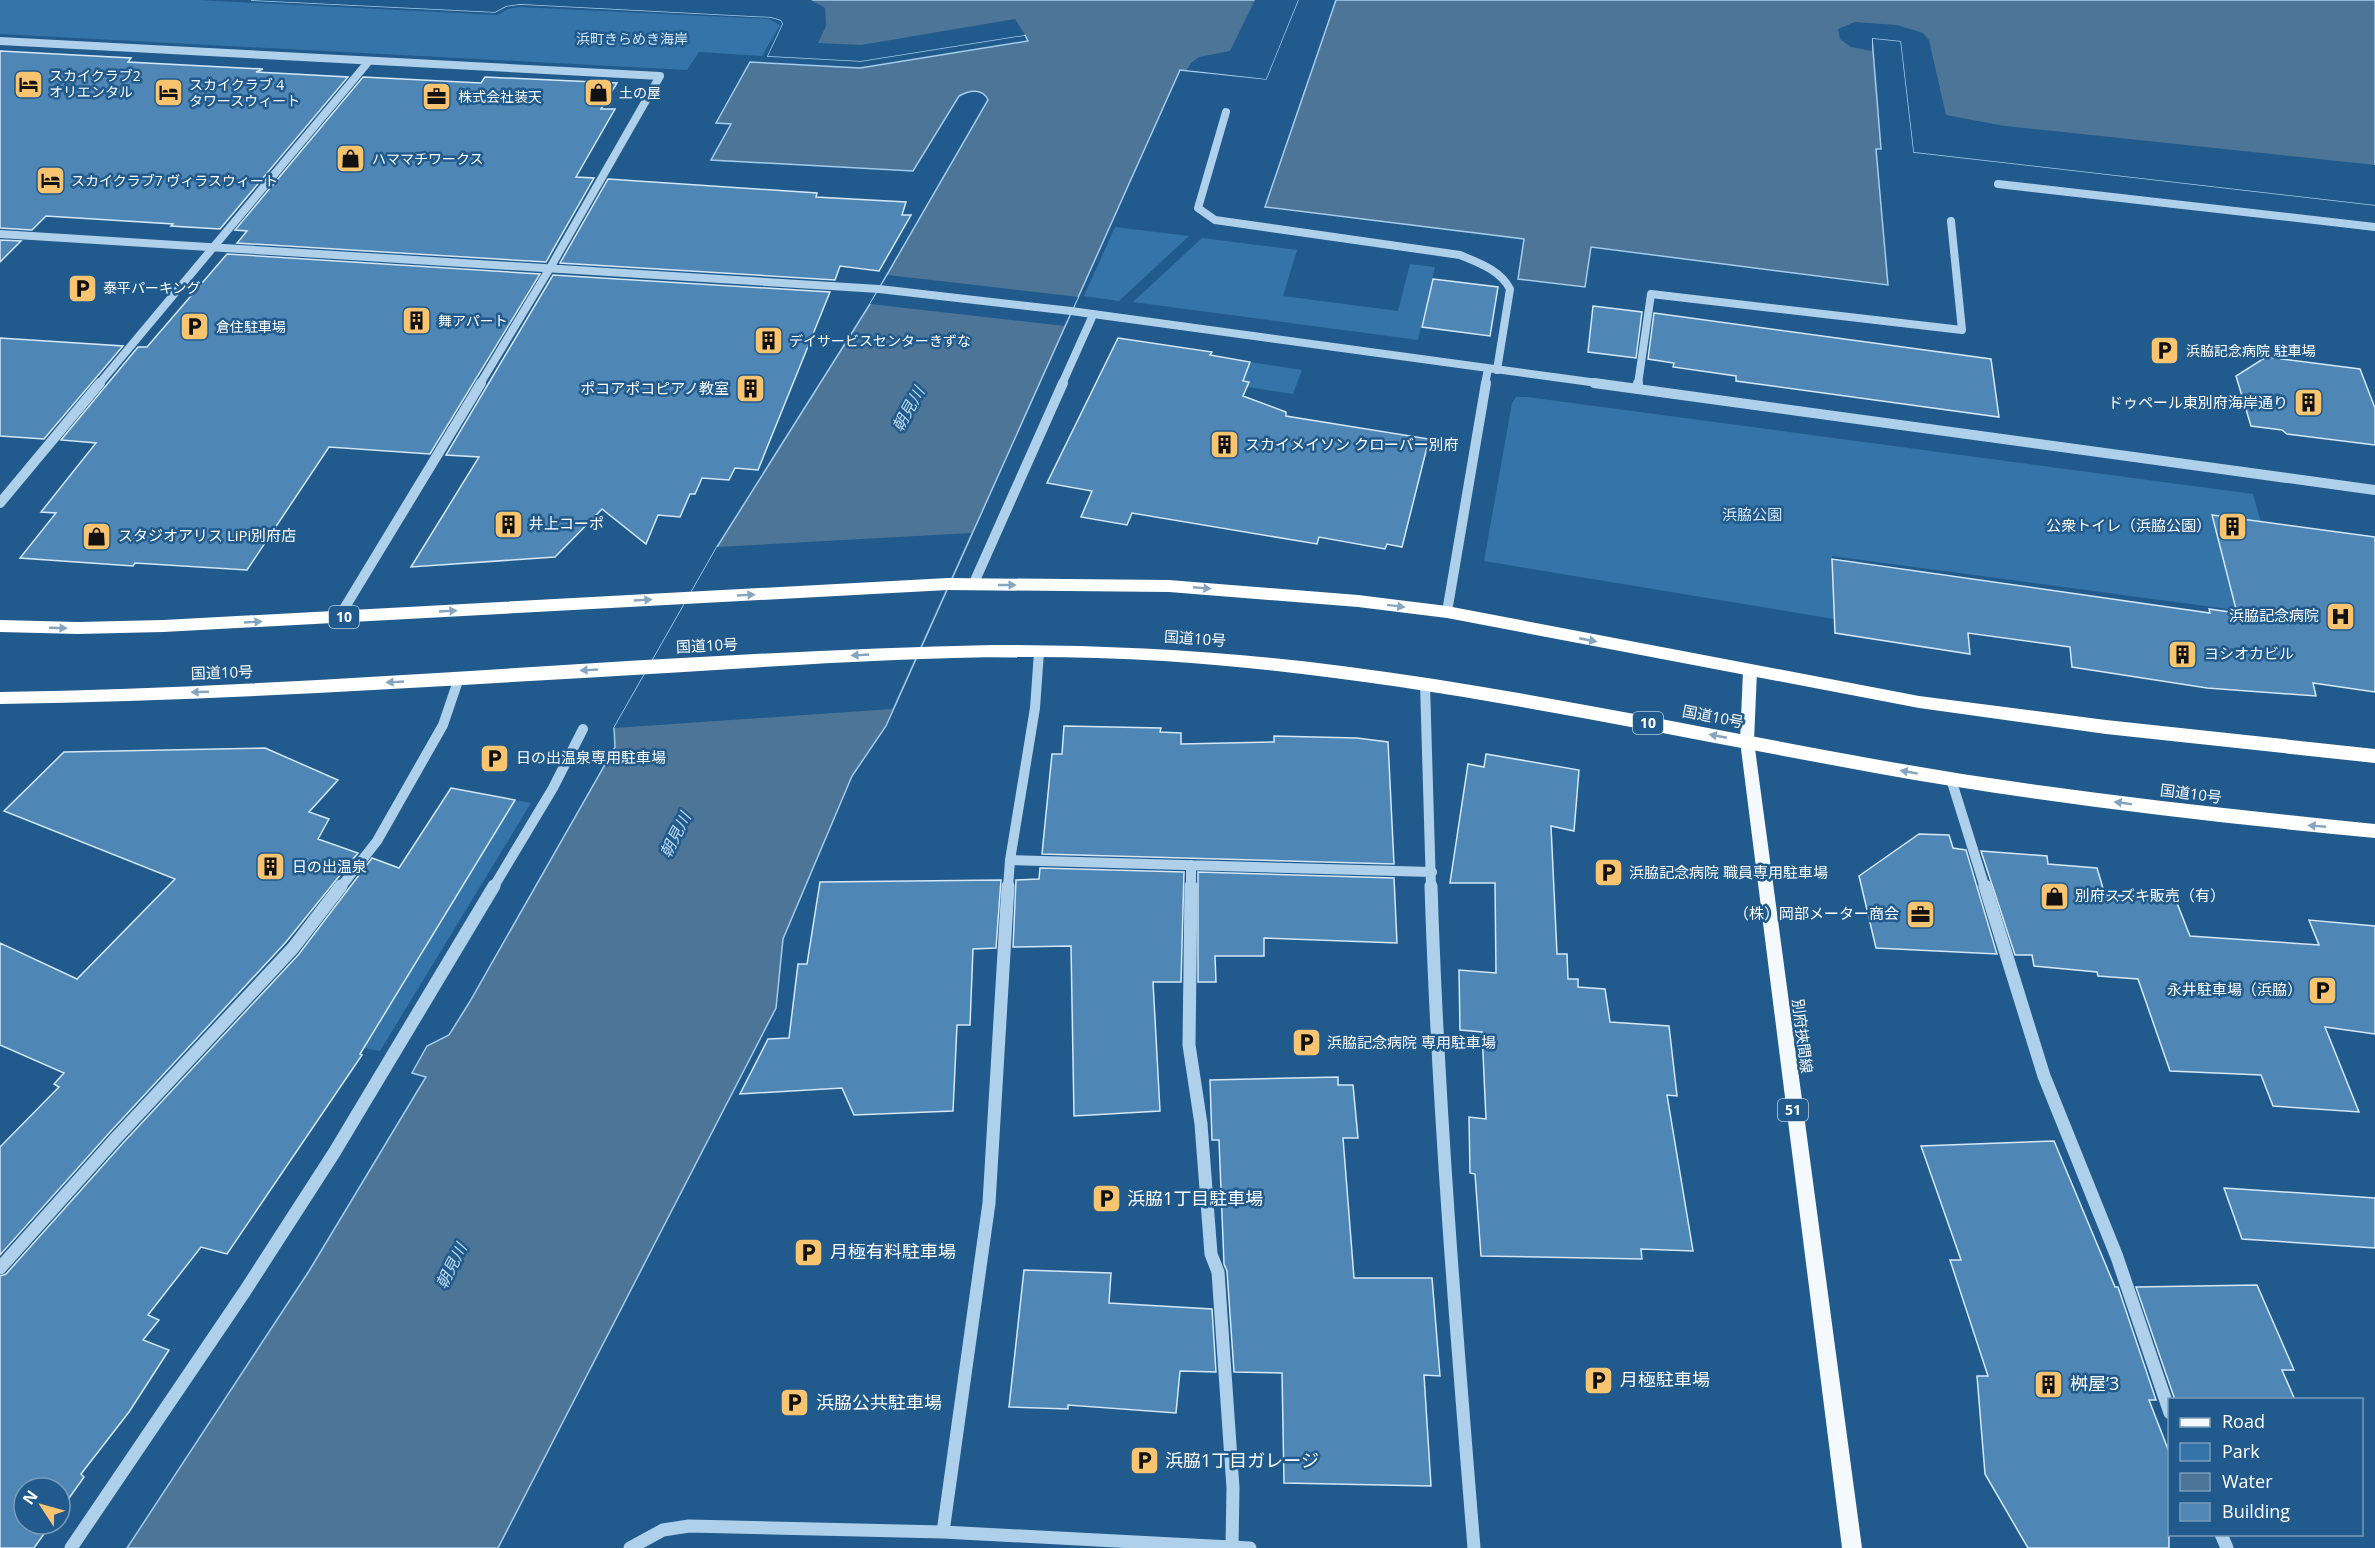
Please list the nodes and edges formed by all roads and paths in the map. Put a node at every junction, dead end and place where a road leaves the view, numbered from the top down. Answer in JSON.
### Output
{"nodes":[{"id":1,"x":0,"y":40,"type":"edge"},
{"id":2,"x":369,"y":61,"type":"junction"},
{"id":3,"x":1226,"y":112,"type":"dead end"},
{"id":4,"x":1998,"y":184,"type":"dead end"},
{"id":5,"x":1951,"y":221,"type":"dead end"},
{"id":6,"x":2375,"y":227,"type":"edge"},
{"id":7,"x":0,"y":234,"type":"edge"},
{"id":8,"x":214,"y":247,"type":"junction"},
{"id":9,"x":550,"y":268,"type":"junction"},
{"id":10,"x":1093,"y":315,"type":"junction"},
{"id":11,"x":1492,"y":369,"type":"junction"},
{"id":12,"x":1637,"y":390,"type":"junction"},
{"id":13,"x":2375,"y":490,"type":"edge"},
{"id":14,"x":0,"y":503,"type":"edge"},
{"id":15,"x":973,"y":585,"type":"junction"},
{"id":16,"x":1447,"y":612,"type":"junction"},
{"id":17,"x":339,"y":617,"type":"junction"},
{"id":18,"x":0,"y":626,"type":"edge"},
{"id":19,"x":1039,"y":652,"type":"junction"},
{"id":20,"x":1749,"y":671,"type":"junction"},
{"id":21,"x":459,"y":678,"type":"junction"},
{"id":22,"x":1425,"y":684,"type":"junction"},
{"id":23,"x":0,"y":698,"type":"edge"},
{"id":24,"x":583,"y":729,"type":"dead end"},
{"id":25,"x":1746,"y":741,"type":"junction"},
{"id":26,"x":2375,"y":756,"type":"edge"},
{"id":27,"x":1951,"y":779,"type":"junction"},
{"id":28,"x":2375,"y":831,"type":"edge"},
{"id":29,"x":1010,"y":860,"type":"junction"},
{"id":30,"x":1191,"y":866,"type":"junction"},
{"id":31,"x":1432,"y":872,"type":"junction"},
{"id":32,"x":0,"y":1268,"type":"edge"},
{"id":33,"x":2168,"y":1410,"type":"edge"},
{"id":34,"x":943,"y":1532,"type":"junction"},
{"id":35,"x":1232,"y":1547,"type":"edge"},
{"id":36,"x":71,"y":1548,"type":"edge"},
{"id":37,"x":630,"y":1548,"type":"edge"},
{"id":38,"x":1250,"y":1548,"type":"edge"},
{"id":39,"x":1474,"y":1548,"type":"edge"},
{"id":40,"x":1852,"y":1548,"type":"edge"}],
"edges":[{"from":1,"to":2,"type":"street"},
{"from":2,"to":8,"type":"street"},
{"from":2,"to":9,"type":"street"},
{"from":3,"to":11,"type":"street"},
{"from":4,"to":6,"type":"street"},
{"from":5,"to":12,"type":"street"},
{"from":7,"to":8,"type":"street"},
{"from":8,"to":9,"type":"street"},
{"from":8,"to":14,"type":"street"},
{"from":9,"to":10,"type":"street"},
{"from":9,"to":17,"type":"street"},
{"from":10,"to":11,"type":"street"},
{"from":10,"to":15,"type":"street"},
{"from":11,"to":12,"type":"street"},
{"from":11,"to":16,"type":"street"},
{"from":12,"to":13,"type":"street"},
{"from":15,"to":16,"type":"highway","number":"10","one_way":true},
{"from":17,"to":15,"type":"highway","number":"10","one_way":true},
{"from":16,"to":20,"type":"highway","number":"10","one_way":true},
{"from":18,"to":17,"type":"highway","number":"10","one_way":true},
{"from":19,"to":21,"type":"highway","name":"国道10号","number":"10","one_way":true},
{"from":19,"to":22,"type":"highway","name":"国道10号","number":"10"},
{"from":19,"to":29,"type":"street"},
{"from":20,"to":25,"type":"main road","name":"別府挾間線","number":"51"},
{"from":20,"to":26,"type":"highway","number":"10"},
{"from":21,"to":23,"type":"highway","name":"国道10号","number":"10","one_way":true},
{"from":21,"to":32,"type":"street"},
{"from":25,"to":22,"type":"highway","name":"国道10号","number":"10","one_way":true},
{"from":22,"to":31,"type":"street"},
{"from":24,"to":36,"type":"street"},
{"from":27,"to":25,"type":"highway","name":"国道10号","number":"10","one_way":true},
{"from":25,"to":40,"type":"main road","name":"別府挾間線","number":"51"},
{"from":28,"to":27,"type":"highway","name":"国道10号","number":"10","one_way":true},
{"from":27,"to":33,"type":"street"},
{"from":29,"to":30,"type":"street"},
{"from":29,"to":34,"type":"street"},
{"from":30,"to":31,"type":"street"},
{"from":30,"to":35,"type":"street"},
{"from":31,"to":39,"type":"street"},
{"from":34,"to":35,"type":"street"},
{"from":34,"to":37,"type":"street"},
{"from":35,"to":38,"type":"street"}]}
